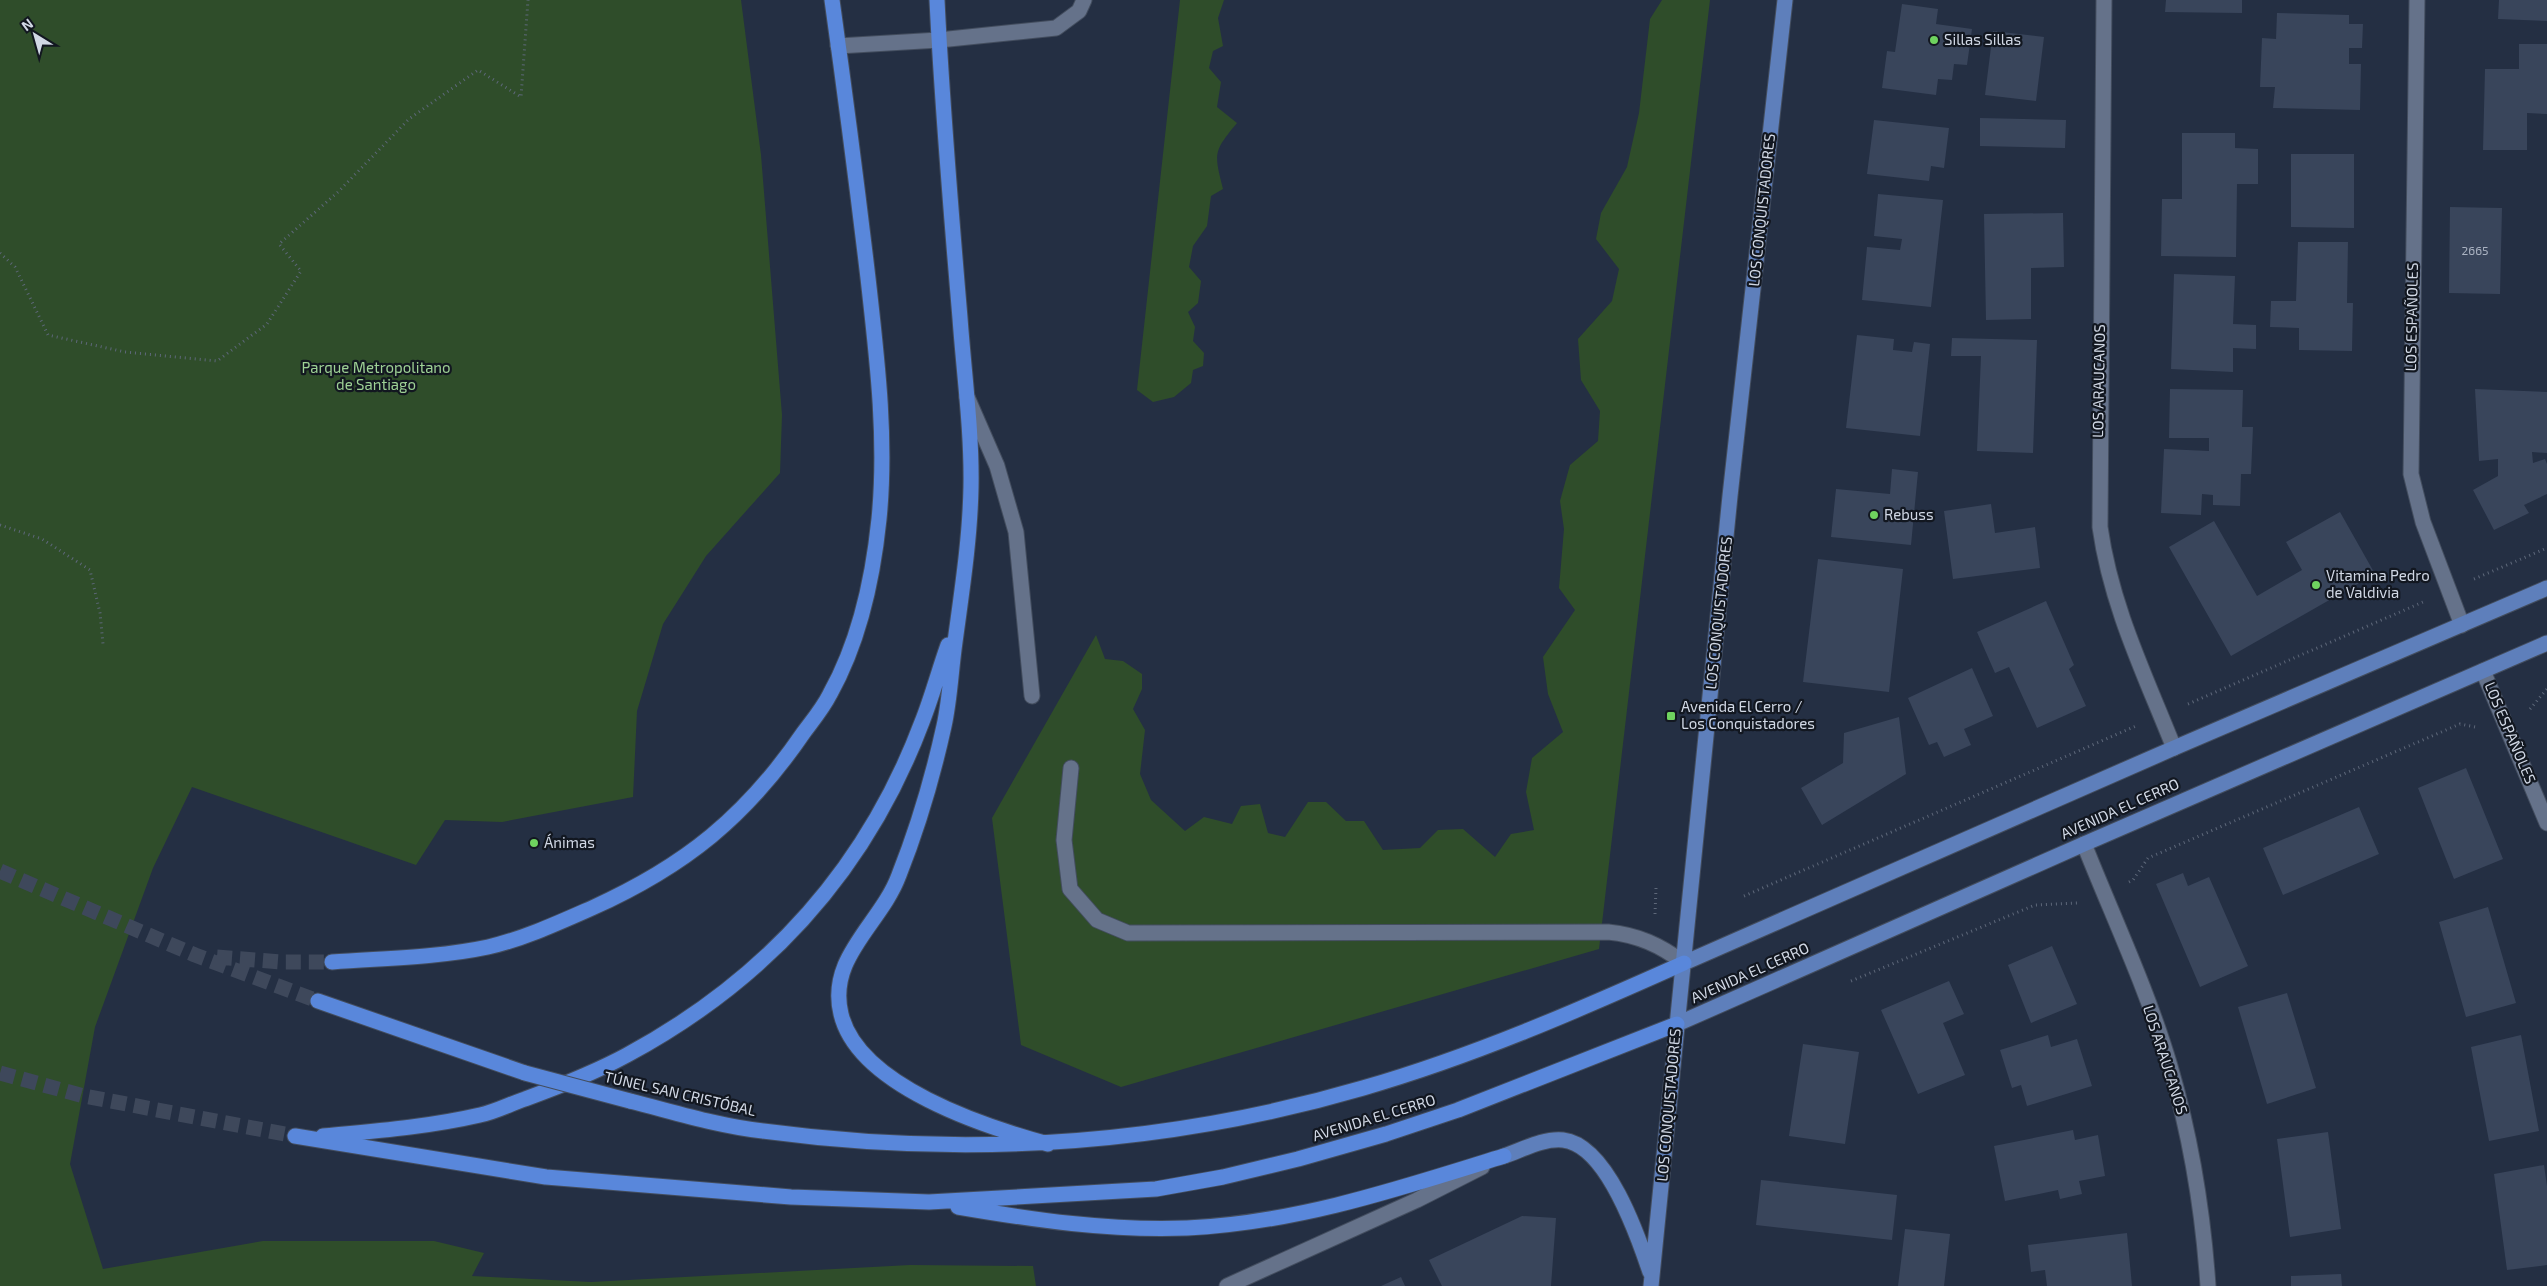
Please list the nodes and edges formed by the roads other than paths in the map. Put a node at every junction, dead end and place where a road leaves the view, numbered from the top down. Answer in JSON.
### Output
{"nodes":[{"id":1,"x":832,"y":0,"type":"edge"},
{"id":2,"x":937,"y":0,"type":"edge"},
{"id":3,"x":1084,"y":0,"type":"edge"},
{"id":4,"x":1785,"y":0,"type":"edge"},
{"id":5,"x":2104,"y":0,"type":"edge"},
{"id":6,"x":2417,"y":0,"type":"edge"},
{"id":7,"x":939,"y":40,"type":"junction"},
{"id":8,"x":838,"y":46,"type":"junction"},
{"id":9,"x":966,"y":396,"type":"junction"},
{"id":10,"x":2547,"y":588,"type":"edge"},
{"id":11,"x":959,"y":609,"type":"junction"},
{"id":12,"x":2462,"y":625,"type":"junction"},
{"id":13,"x":2547,"y":643,"type":"edge"},
{"id":14,"x":2483,"y":671,"type":"junction"},
{"id":15,"x":1032,"y":696,"type":"dead end"},
{"id":16,"x":2174,"y":748,"type":"junction"},
{"id":17,"x":1071,"y":768,"type":"dead end"},
{"id":18,"x":2547,"y":823,"type":"edge"},
{"id":19,"x":2084,"y":844,"type":"junction"},
{"id":20,"x":332,"y":962,"type":"tunnel mouth"},
{"id":21,"x":1684,"y":963,"type":"junction"},
{"id":22,"x":318,"y":1001,"type":"tunnel mouth"},
{"id":23,"x":1677,"y":1024,"type":"junction"},
{"id":24,"x":1048,"y":1144,"type":"junction"},
{"id":25,"x":1504,"y":1156,"type":"junction"},
{"id":26,"x":929,"y":1202,"type":"junction"},
{"id":27,"x":1651,"y":1281,"type":"edge"},
{"id":28,"x":1227,"y":1286,"type":"edge"},
{"id":29,"x":2208,"y":1286,"type":"edge"}],
"edges":[{"from":1,"to":8,"type":"highway"},
{"from":2,"to":7,"type":"highway"},
{"from":3,"to":7,"type":"street"},
{"from":4,"to":21,"type":"main road","name":"LOS CONQUISTADORES"},
{"from":5,"to":16,"type":"street","name":"LOS ARAUCANOS"},
{"from":6,"to":12,"type":"street","name":"LOS ESPAÑOLES"},
{"from":7,"to":8,"type":"street"},
{"from":7,"to":9,"type":"highway"},
{"from":8,"to":20,"type":"highway"},
{"from":9,"to":11,"type":"highway"},
{"from":9,"to":15,"type":"street"},
{"from":10,"to":12,"type":"main road","name":"AVENIDA EL CERRO"},
{"from":11,"to":24,"type":"highway"},
{"from":11,"to":26,"type":"highway"},
{"from":12,"to":16,"type":"main road","name":"AVENIDA EL CERRO"},
{"from":13,"to":14,"type":"main road","name":"AVENIDA EL CERRO"},
{"from":14,"to":18,"type":"street","name":"LOS ESPAÑOLES"},
{"from":14,"to":19,"type":"main road","name":"AVENIDA EL CERRO"},
{"from":16,"to":21,"type":"main road","name":"AVENIDA EL CERRO"},
{"from":17,"to":21,"type":"street"},
{"from":19,"to":23,"type":"main road","name":"AVENIDA EL CERRO"},
{"from":19,"to":29,"type":"street","name":"LOS ARAUCANOS"},
{"from":21,"to":23,"type":"main road","name":"LOS CONQUISTADORES"},
{"from":21,"to":24,"type":"highway","name":"AVENIDA EL CERRO"},
{"from":22,"to":24,"type":"highway","name":"TÚNEL SAN CRISTÓBAL","bridge":true},
{"from":23,"to":26,"type":"highway","name":"AVENIDA EL CERRO"},
{"from":23,"to":27,"type":"main road","name":"LOS CONQUISTADORES"},
{"from":25,"to":26,"type":"highway"},
{"from":25,"to":27,"type":"main road"},
{"from":25,"to":28,"type":"street"}]}
